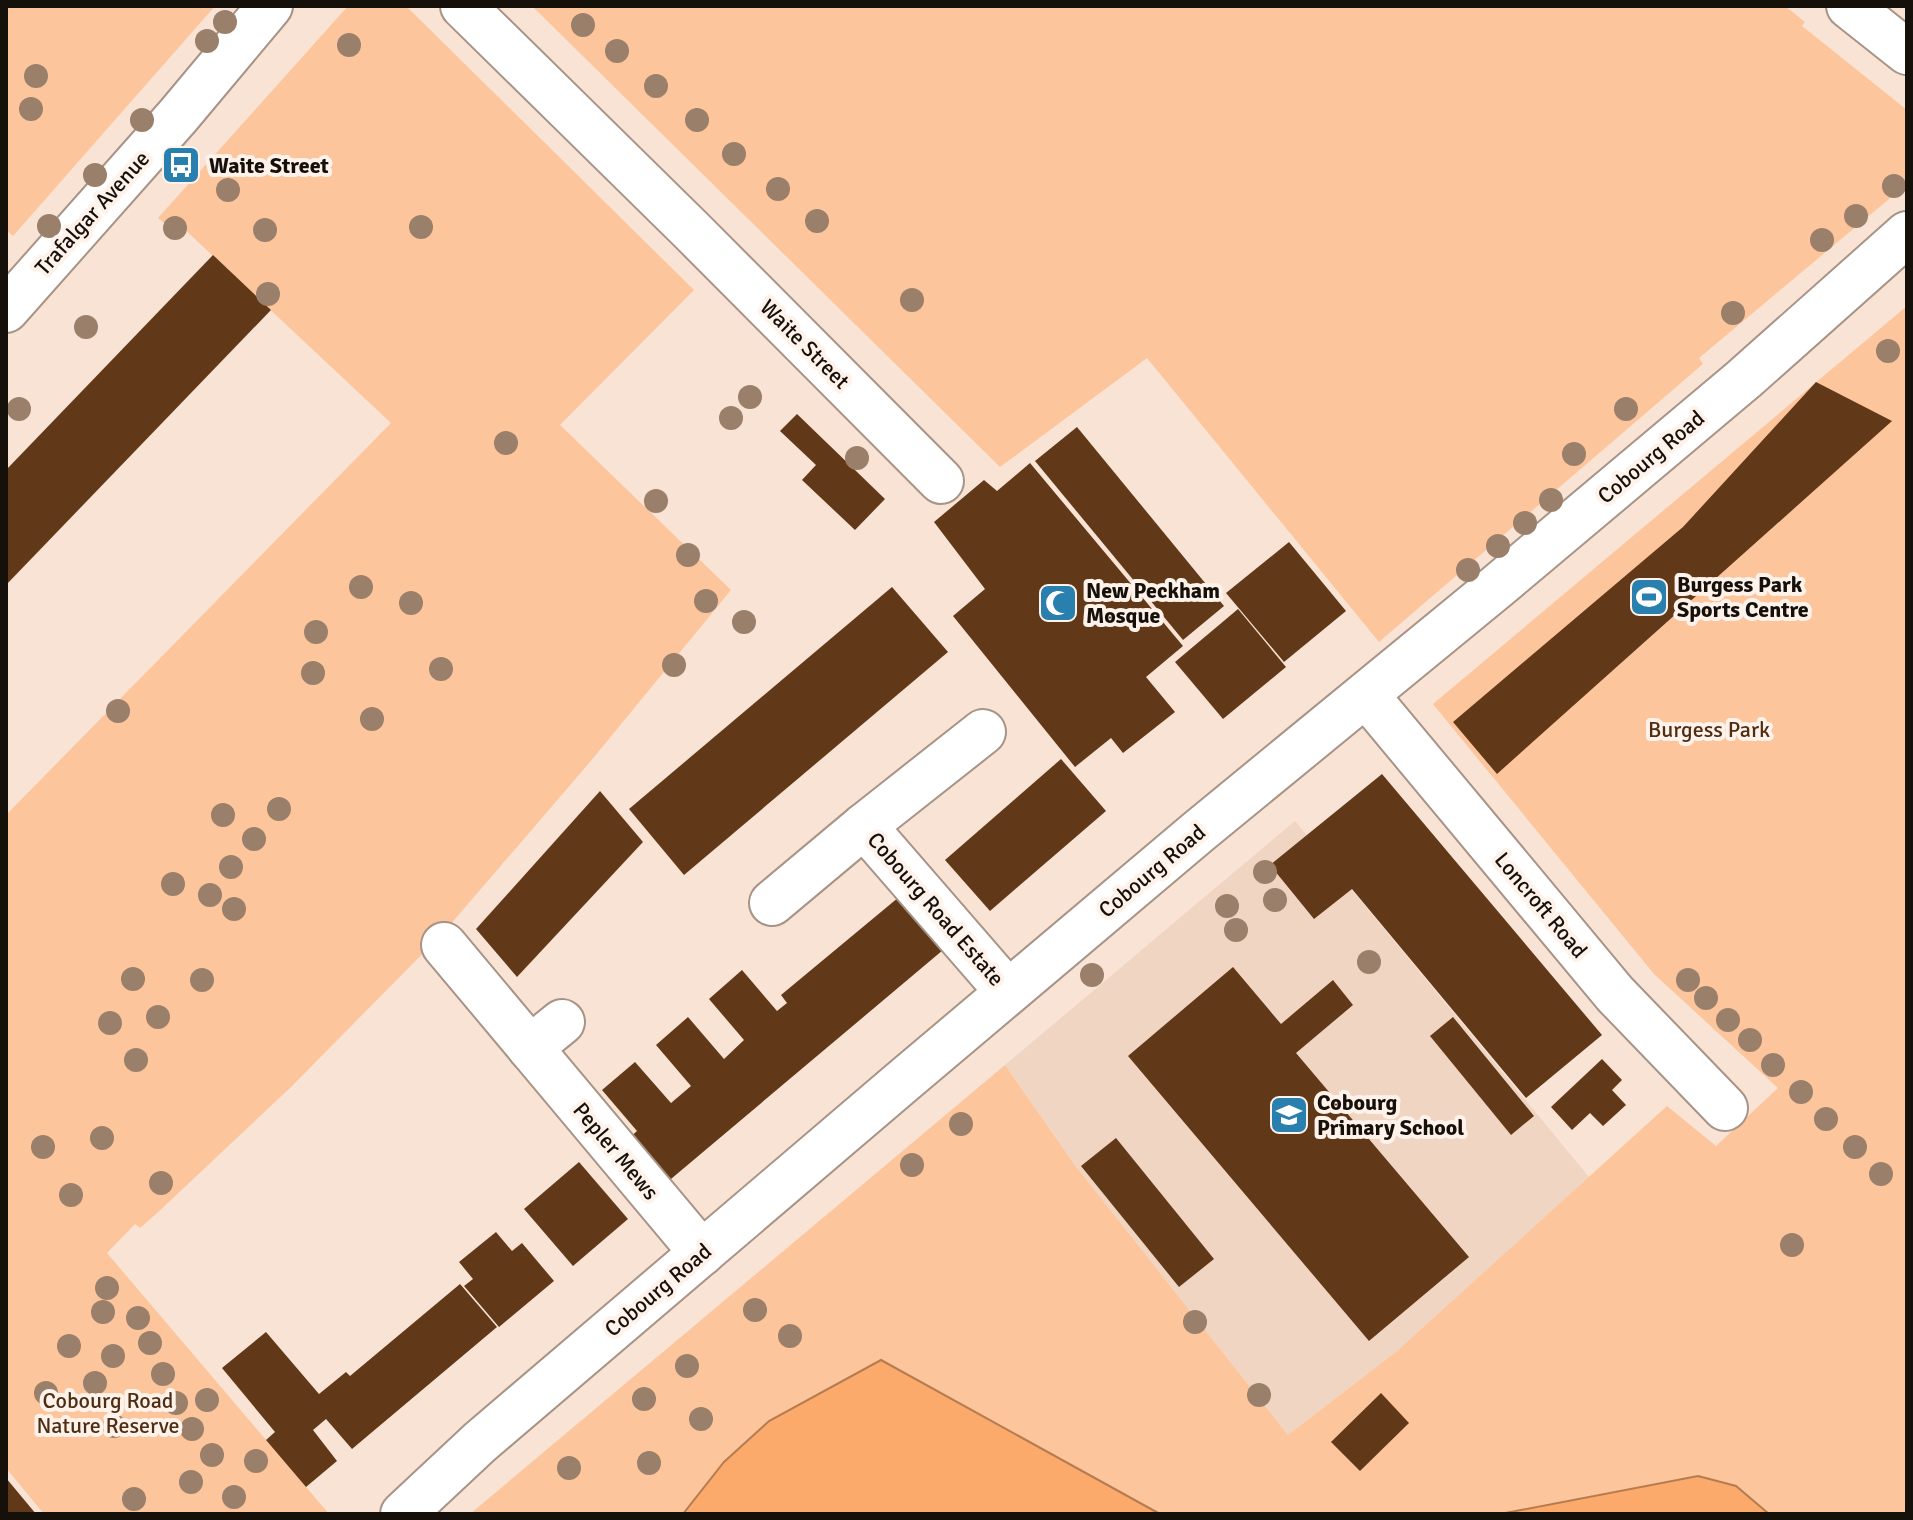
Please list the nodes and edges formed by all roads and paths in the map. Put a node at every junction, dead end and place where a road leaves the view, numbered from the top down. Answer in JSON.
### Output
{"nodes":[{"id":1,"x":270,"y":6,"type":"edge"},
{"id":2,"x":463,"y":6,"type":"edge"},
{"id":3,"x":1849,"y":6,"type":"edge"},
{"id":4,"x":1907,"y":52,"type":"edge"},
{"id":5,"x":1907,"y":234,"type":"edge"},
{"id":6,"x":6,"y":310,"type":"edge"},
{"id":7,"x":941,"y":481,"type":"dead end"},
{"id":8,"x":1366,"y":695,"type":"junction"},
{"id":9,"x":983,"y":732,"type":"dead end"},
{"id":10,"x":864,"y":826,"type":"junction"},
{"id":11,"x":772,"y":903,"type":"dead end"},
{"id":12,"x":444,"y":945,"type":"dead end"},
{"id":13,"x":1008,"y":992,"type":"junction"},
{"id":14,"x":1725,"y":1108,"type":"dead end"},
{"id":15,"x":702,"y":1253,"type":"junction"},
{"id":16,"x":403,"y":1514,"type":"edge"}],
"edges":[{"from":1,"to":6,"type":"street","name":"Trafalgar Avenue"},
{"from":2,"to":7,"type":"street","name":"Waite Street"},
{"from":3,"to":4,"type":"street"},
{"from":5,"to":8,"type":"street","name":"Cobourg Road"},
{"from":8,"to":13,"type":"street","name":"Cobourg Road"},
{"from":8,"to":14,"type":"street","name":"Loncroft Road"},
{"from":9,"to":10,"type":"street","name":"Cobourg Road Estate"},
{"from":10,"to":11,"type":"street","name":"Cobourg Road Estate"},
{"from":10,"to":13,"type":"street","name":"Cobourg Road Estate"},
{"from":12,"to":15,"type":"street","name":"Pepler Mews"},
{"from":13,"to":15,"type":"street","name":"Cobourg Road"},
{"from":15,"to":16,"type":"street","name":"Cobourg Road"}]}
